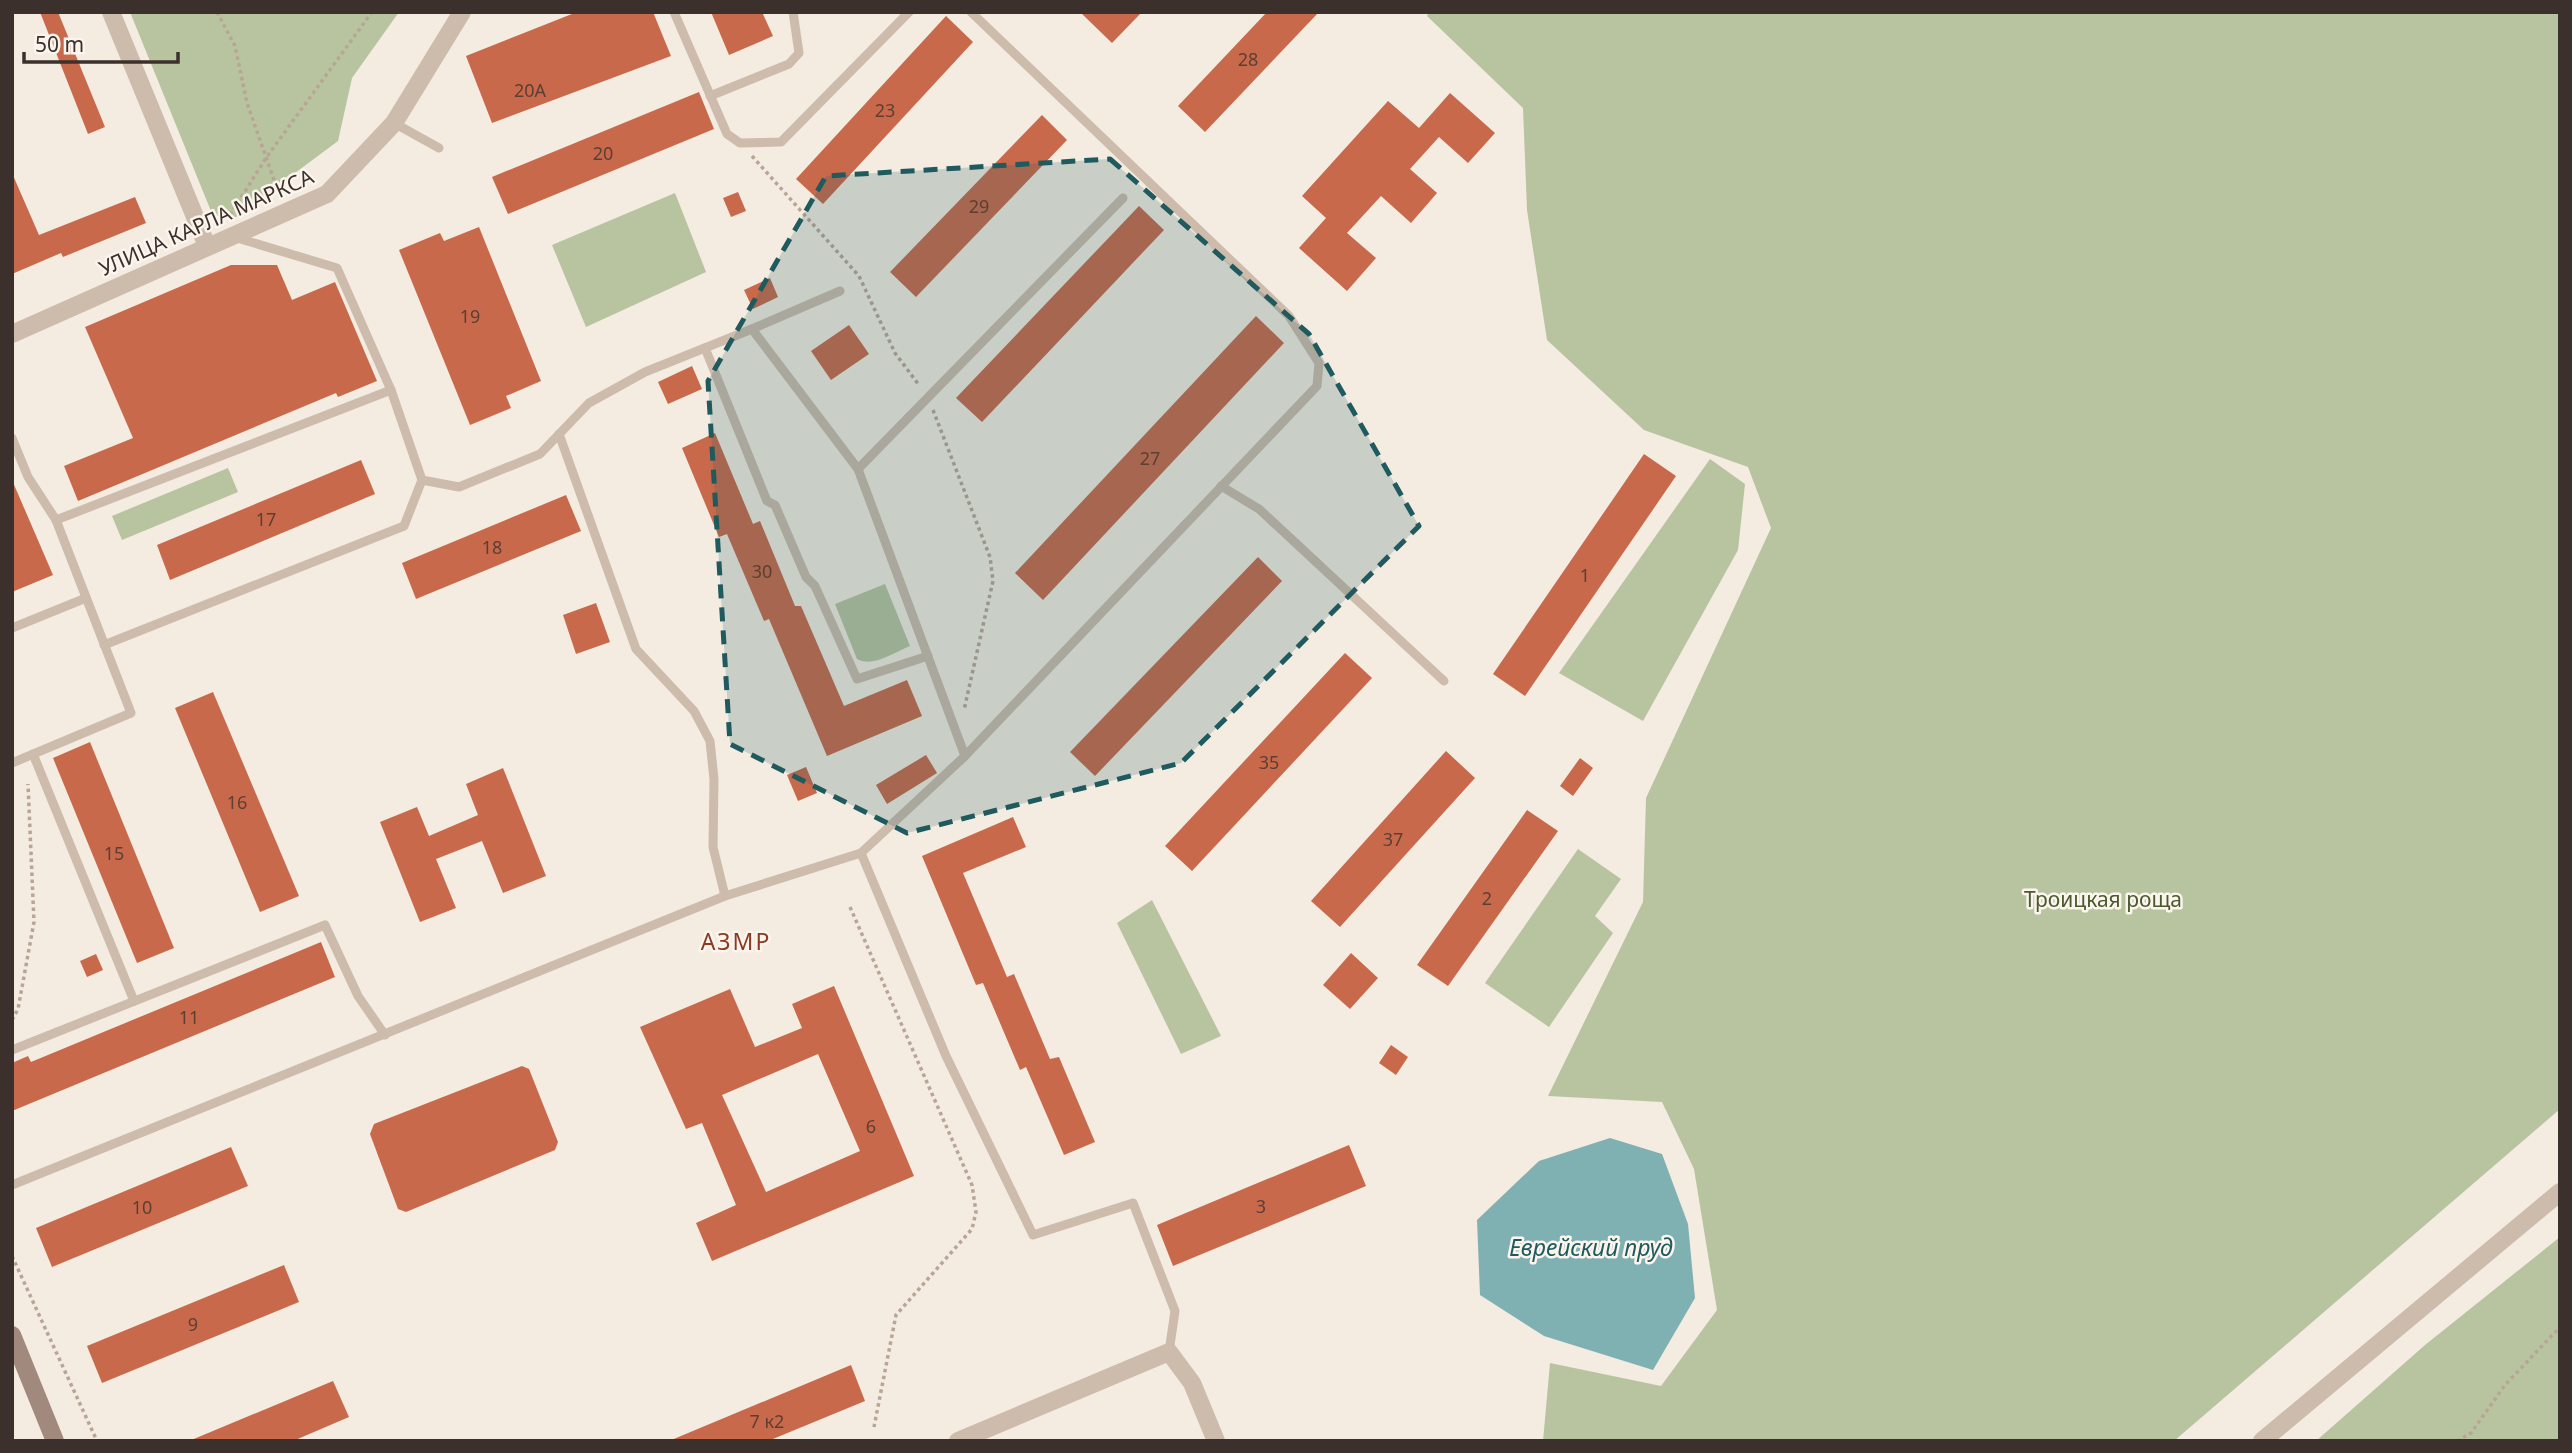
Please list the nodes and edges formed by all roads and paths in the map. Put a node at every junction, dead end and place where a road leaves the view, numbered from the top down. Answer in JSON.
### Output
{"nodes":[{"id":1,"x":111,"y":12,"type":"edge"},
{"id":2,"x":217,"y":12,"type":"edge"},
{"id":3,"x":372,"y":12,"type":"edge"},
{"id":4,"x":462,"y":12,"type":"edge"},
{"id":5,"x":674,"y":12,"type":"edge"},
{"id":6,"x":793,"y":12,"type":"edge"},
{"id":7,"x":909,"y":12,"type":"edge"},
{"id":8,"x":971,"y":12,"type":"edge"},
{"id":9,"x":710,"y":96,"type":"junction"},
{"id":10,"x":394,"y":123,"type":"junction"},
{"id":11,"x":740,"y":144,"type":"junction"},
{"id":12,"x":439,"y":148,"type":"dead end"},
{"id":13,"x":266,"y":158,"type":"junction"},
{"id":14,"x":1123,"y":198,"type":"dead end"},
{"id":15,"x":285,"y":212,"type":"junction"},
{"id":16,"x":229,"y":236,"type":"junction"},
{"id":17,"x":209,"y":245,"type":"junction"},
{"id":18,"x":840,"y":290,"type":"dead end"},
{"id":19,"x":752,"y":329,"type":"junction"},
{"id":20,"x":12,"y":334,"type":"edge"},
{"id":21,"x":705,"y":348,"type":"junction"},
{"id":22,"x":391,"y":390,"type":"junction"},
{"id":23,"x":928,"y":397,"type":"junction"},
{"id":24,"x":559,"y":434,"type":"junction"},
{"id":25,"x":12,"y":438,"type":"edge"},
{"id":26,"x":858,"y":468,"type":"junction"},
{"id":27,"x":422,"y":480,"type":"junction"},
{"id":28,"x":1221,"y":486,"type":"junction"},
{"id":29,"x":56,"y":520,"type":"junction"},
{"id":30,"x":86,"y":598,"type":"junction"},
{"id":31,"x":12,"y":628,"type":"edge"},
{"id":32,"x":104,"y":645,"type":"junction"},
{"id":33,"x":928,"y":656,"type":"junction"},
{"id":34,"x":1444,"y":681,"type":"dead end"},
{"id":35,"x":958,"y":736,"type":"junction"},
{"id":36,"x":30,"y":756,"type":"junction"},
{"id":37,"x":965,"y":756,"type":"junction"},
{"id":38,"x":12,"y":763,"type":"edge"},
{"id":39,"x":860,"y":853,"type":"junction"},
{"id":40,"x":725,"y":897,"type":"junction"},
{"id":41,"x":850,"y":907,"type":"dead end"},
{"id":42,"x":134,"y":1002,"type":"junction"},
{"id":43,"x":12,"y":1020,"type":"edge"},
{"id":44,"x":385,"y":1035,"type":"junction"},
{"id":45,"x":12,"y":1050,"type":"edge"},
{"id":46,"x":12,"y":1185,"type":"edge"},
{"id":47,"x":2560,"y":1192,"type":"edge"},
{"id":48,"x":12,"y":1256,"type":"edge"},
{"id":49,"x":2560,"y":1327,"type":"edge"},
{"id":50,"x":14,"y":1344,"type":"edge"},
{"id":51,"x":1169,"y":1352,"type":"junction"},
{"id":52,"x":874,"y":1427,"type":"dead end"},
{"id":53,"x":2471,"y":1433,"type":"junction"},
{"id":54,"x":55,"y":1441,"type":"edge"},
{"id":55,"x":97,"y":1441,"type":"edge"},
{"id":56,"x":958,"y":1441,"type":"edge"},
{"id":57,"x":1216,"y":1441,"type":"edge"},
{"id":58,"x":2262,"y":1441,"type":"edge"},
{"id":59,"x":2457,"y":1441,"type":"edge"},
{"id":60,"x":2468,"y":1441,"type":"edge"}],
"edges":[{"from":1,"to":17,"type":"street"},
{"from":2,"to":13,"type":"path"},
{"from":3,"to":13,"type":"path"},
{"from":4,"to":10,"type":"street","name":"УЛИЦА КАРЛА МАРКСА"},
{"from":5,"to":9,"type":"lane"},
{"from":6,"to":9,"type":"lane"},
{"from":7,"to":11,"type":"lane"},
{"from":8,"to":28,"type":"lane"},
{"from":9,"to":11,"type":"lane"},
{"from":10,"to":12,"type":"lane"},
{"from":10,"to":15,"type":"street","name":"УЛИЦА КАРЛА МАРКСА"},
{"from":11,"to":23,"type":"path"},
{"from":13,"to":15,"type":"path"},
{"from":13,"to":17,"type":"path"},
{"from":14,"to":23,"type":"lane"},
{"from":15,"to":16,"type":"street","name":"УЛИЦА КАРЛА МАРКСА"},
{"from":16,"to":17,"type":"street","name":"УЛИЦА КАРЛА МАРКСА"},
{"from":16,"to":22,"type":"lane"},
{"from":17,"to":20,"type":"street","name":"УЛИЦА КАРЛА МАРКСА"},
{"from":18,"to":19,"type":"lane"},
{"from":19,"to":21,"type":"lane"},
{"from":19,"to":26,"type":"lane"},
{"from":21,"to":24,"type":"lane"},
{"from":21,"to":33,"type":"lane"},
{"from":22,"to":27,"type":"lane"},
{"from":22,"to":29,"type":"lane"},
{"from":23,"to":26,"type":"lane"},
{"from":23,"to":35,"type":"path"},
{"from":24,"to":27,"type":"lane"},
{"from":24,"to":40,"type":"lane"},
{"from":25,"to":29,"type":"lane"},
{"from":26,"to":33,"type":"lane"},
{"from":27,"to":32,"type":"lane"},
{"from":28,"to":34,"type":"lane"},
{"from":28,"to":37,"type":"lane"},
{"from":29,"to":30,"type":"lane"},
{"from":30,"to":31,"type":"lane"},
{"from":30,"to":32,"type":"lane"},
{"from":32,"to":36,"type":"lane"},
{"from":33,"to":35,"type":"lane"},
{"from":35,"to":37,"type":"lane"},
{"from":36,"to":38,"type":"lane"},
{"from":36,"to":42,"type":"lane"},
{"from":36,"to":43,"type":"path"},
{"from":37,"to":39,"type":"lane"},
{"from":39,"to":40,"type":"lane"},
{"from":39,"to":51,"type":"lane"},
{"from":40,"to":44,"type":"lane"},
{"from":41,"to":52,"type":"path"},
{"from":42,"to":44,"type":"lane"},
{"from":42,"to":45,"type":"lane"},
{"from":44,"to":46,"type":"lane"},
{"from":47,"to":58,"type":"street"},
{"from":48,"to":55,"type":"path"},
{"from":49,"to":53,"type":"path"},
{"from":50,"to":54,"type":"main road"},
{"from":51,"to":56,"type":"street"},
{"from":51,"to":57,"type":"street"},
{"from":53,"to":59,"type":"path"},
{"from":53,"to":60,"type":"path"}]}
